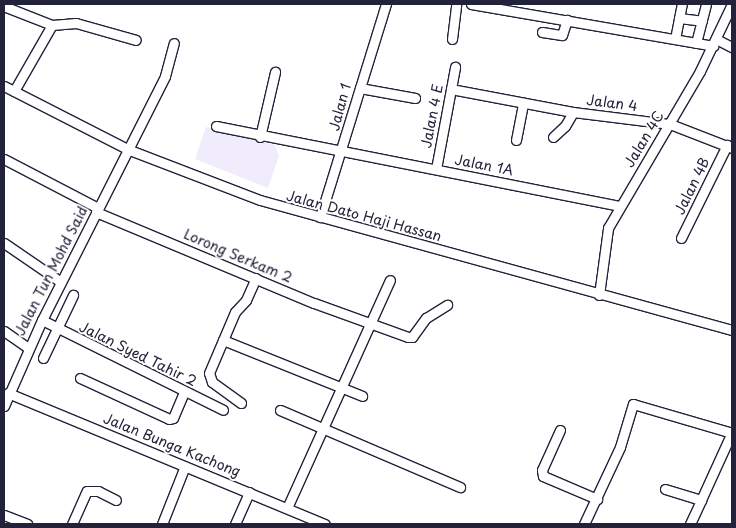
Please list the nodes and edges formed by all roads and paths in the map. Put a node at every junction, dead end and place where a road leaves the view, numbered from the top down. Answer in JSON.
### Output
{"nodes":[{"id":1,"x":386,"y":4,"type":"edge"},
{"id":2,"x":456,"y":4,"type":"edge"},
{"id":3,"x":471,"y":4,"type":"edge"},
{"id":4,"x":682,"y":4,"type":"edge"},
{"id":5,"x":706,"y":4,"type":"edge"},
{"id":6,"x":732,"y":4,"type":"edge"},
{"id":7,"x":6,"y":7,"type":"dead end"},
{"id":8,"x":679,"y":18,"type":"junction"},
{"id":9,"x":567,"y":20,"type":"junction"},
{"id":10,"x":702,"y":21,"type":"junction"},
{"id":11,"x":52,"y":25,"type":"junction"},
{"id":12,"x":542,"y":32,"type":"dead end"},
{"id":13,"x":452,"y":39,"type":"dead end"},
{"id":14,"x":675,"y":39,"type":"junction"},
{"id":15,"x":136,"y":40,"type":"dead end"},
{"id":16,"x":174,"y":43,"type":"dead end"},
{"id":17,"x":696,"y":43,"type":"junction"},
{"id":18,"x":714,"y":43,"type":"junction"},
{"id":19,"x":732,"y":47,"type":"edge"},
{"id":20,"x":455,"y":67,"type":"dead end"},
{"id":21,"x":275,"y":72,"type":"dead end"},
{"id":22,"x":4,"y":86,"type":"edge"},
{"id":23,"x":360,"y":88,"type":"junction"},
{"id":24,"x":451,"y":89,"type":"junction"},
{"id":25,"x":14,"y":91,"type":"junction"},
{"id":26,"x":415,"y":98,"type":"dead end"},
{"id":27,"x":523,"y":103,"type":"junction"},
{"id":28,"x":573,"y":112,"type":"junction"},
{"id":29,"x":670,"y":124,"type":"junction"},
{"id":30,"x":212,"y":127,"type":"dead end"},
{"id":31,"x":232,"y":132,"type":"junction"},
{"id":32,"x":260,"y":137,"type":"junction"},
{"id":33,"x":553,"y":137,"type":"dead end"},
{"id":34,"x":516,"y":140,"type":"dead end"},
{"id":35,"x":273,"y":146,"type":"dead end"},
{"id":36,"x":730,"y":146,"type":"edge"},
{"id":37,"x":126,"y":148,"type":"junction"},
{"id":38,"x":343,"y":151,"type":"junction"},
{"id":39,"x":4,"y":159,"type":"edge"},
{"id":40,"x":436,"y":169,"type":"junction"},
{"id":41,"x":619,"y":206,"type":"junction"},
{"id":42,"x":97,"y":210,"type":"junction"},
{"id":43,"x":320,"y":217,"type":"junction"},
{"id":44,"x":682,"y":238,"type":"dead end"},
{"id":45,"x":4,"y":243,"type":"edge"},
{"id":46,"x":256,"y":278,"type":"junction"},
{"id":47,"x":390,"y":280,"type":"dead end"},
{"id":48,"x":61,"y":282,"type":"junction"},
{"id":49,"x":73,"y":295,"type":"dead end"},
{"id":50,"x":599,"y":295,"type":"junction"},
{"id":51,"x":447,"y":305,"type":"dead end"},
{"id":52,"x":42,"y":320,"type":"junction"},
{"id":53,"x":370,"y":324,"type":"junction"},
{"id":54,"x":57,"y":329,"type":"junction"},
{"id":55,"x":732,"y":330,"type":"edge"},
{"id":56,"x":4,"y":331,"type":"edge"},
{"id":57,"x":223,"y":340,"type":"junction"},
{"id":58,"x":28,"y":348,"type":"junction"},
{"id":59,"x":43,"y":358,"type":"dead end"},
{"id":60,"x":80,"y":378,"type":"dead end"},
{"id":61,"x":339,"y":389,"type":"junction"},
{"id":62,"x":184,"y":392,"type":"junction"},
{"id":63,"x":8,"y":393,"type":"junction"},
{"id":64,"x":362,"y":396,"type":"dead end"},
{"id":65,"x":241,"y":403,"type":"dead end"},
{"id":66,"x":4,"y":406,"type":"edge"},
{"id":67,"x":223,"y":410,"type":"dead end"},
{"id":68,"x":280,"y":410,"type":"dead end"},
{"id":69,"x":322,"y":428,"type":"junction"},
{"id":70,"x":560,"y":430,"type":"dead end"},
{"id":71,"x":732,"y":432,"type":"edge"},
{"id":72,"x":185,"y":466,"type":"junction"},
{"id":73,"x":460,"y":487,"type":"dead end"},
{"id":74,"x":665,"y":488,"type":"dead end"},
{"id":75,"x":250,"y":492,"type":"junction"},
{"id":76,"x":597,"y":499,"type":"junction"},
{"id":77,"x":116,"y":500,"type":"dead end"},
{"id":78,"x":700,"y":500,"type":"junction"},
{"id":79,"x":287,"y":508,"type":"junction"},
{"id":80,"x":8,"y":519,"type":"edge"},
{"id":81,"x":27,"y":524,"type":"edge"},
{"id":82,"x":72,"y":524,"type":"edge"},
{"id":83,"x":162,"y":524,"type":"edge"},
{"id":84,"x":235,"y":524,"type":"edge"},
{"id":85,"x":325,"y":524,"type":"edge"},
{"id":86,"x":584,"y":524,"type":"edge"},
{"id":87,"x":690,"y":524,"type":"edge"}],
"edges":[{"from":1,"to":23,"type":"street","name":"Jalan 1"},
{"from":2,"to":13,"type":"street"},
{"from":3,"to":9,"type":"street"},
{"from":4,"to":8,"type":"street"},
{"from":5,"to":10,"type":"street"},
{"from":6,"to":18,"type":"street","name":"Jalan 4C"},
{"from":7,"to":11,"type":"street"},
{"from":8,"to":10,"type":"street"},
{"from":8,"to":14,"type":"street"},
{"from":9,"to":12,"type":"street"},
{"from":9,"to":14,"type":"street"},
{"from":10,"to":17,"type":"street"},
{"from":11,"to":15,"type":"street"},
{"from":11,"to":25,"type":"street"},
{"from":14,"to":17,"type":"street"},
{"from":16,"to":37,"type":"street","name":"Jalan Tun Mohd Said"},
{"from":17,"to":18,"type":"street"},
{"from":18,"to":19,"type":"street"},
{"from":18,"to":29,"type":"street","name":"Jalan 4C"},
{"from":20,"to":24,"type":"street","name":"Jalan 4 E"},
{"from":21,"to":32,"type":"street"},
{"from":22,"to":25,"type":"street","name":"Jalan Dato Haji Hassan"},
{"from":23,"to":26,"type":"street"},
{"from":23,"to":38,"type":"street","name":"Jalan 1"},
{"from":24,"to":27,"type":"street","name":"Jalan 4"},
{"from":24,"to":40,"type":"street","name":"Jalan 4 E"},
{"from":25,"to":37,"type":"street","name":"Jalan Dato Haji Hassan"},
{"from":27,"to":28,"type":"street","name":"Jalan 4"},
{"from":27,"to":34,"type":"street"},
{"from":28,"to":29,"type":"street","name":"Jalan 4"},
{"from":28,"to":33,"type":"street"},
{"from":29,"to":36,"type":"street","name":"Jalan 4"},
{"from":29,"to":41,"type":"street","name":"Jalan 4C"},
{"from":30,"to":31,"type":"street"},
{"from":31,"to":32,"type":"street","name":"Jalan 1A"},
{"from":31,"to":35,"type":"street"},
{"from":32,"to":38,"type":"street","name":"Jalan 1A"},
{"from":36,"to":44,"type":"street","name":"Jalan 4B"},
{"from":37,"to":42,"type":"street","name":"Jalan Tun Mohd Said"},
{"from":37,"to":43,"type":"street","name":"Jalan Dato Haji Hassan"},
{"from":38,"to":40,"type":"street","name":"Jalan 1A"},
{"from":38,"to":43,"type":"street","name":"Jalan 1"},
{"from":39,"to":42,"type":"street","name":"Lorong Serkam 2"},
{"from":40,"to":41,"type":"street","name":"Jalan 1A"},
{"from":41,"to":50,"type":"street","name":"Jalan 4C"},
{"from":42,"to":46,"type":"street","name":"Lorong Serkam 2"},
{"from":42,"to":48,"type":"street","name":"Jalan Tun Mohd Said"},
{"from":43,"to":50,"type":"street","name":"Jalan Dato Haji Hassan"},
{"from":45,"to":48,"type":"street"},
{"from":46,"to":53,"type":"street","name":"Lorong Serkam 2"},
{"from":46,"to":57,"type":"street"},
{"from":47,"to":53,"type":"street"},
{"from":48,"to":52,"type":"street","name":"Jalan Tun Mohd Said"},
{"from":49,"to":54,"type":"street"},
{"from":50,"to":55,"type":"street","name":"Jalan Dato Haji Hassan"},
{"from":51,"to":53,"type":"street","name":"Lorong Serkam 2"},
{"from":52,"to":54,"type":"street","name":"Jalan Syed Tahir 2"},
{"from":52,"to":58,"type":"street","name":"Jalan Tun Mohd Said"},
{"from":53,"to":61,"type":"street"},
{"from":54,"to":59,"type":"street"},
{"from":54,"to":62,"type":"street","name":"Jalan Syed Tahir 2"},
{"from":56,"to":58,"type":"street"},
{"from":57,"to":61,"type":"street"},
{"from":57,"to":65,"type":"street"},
{"from":58,"to":63,"type":"street","name":"Jalan Tun Mohd Said"},
{"from":60,"to":62,"type":"street"},
{"from":61,"to":64,"type":"street"},
{"from":61,"to":69,"type":"street"},
{"from":62,"to":67,"type":"street","name":"Jalan Syed Tahir 2"},
{"from":63,"to":66,"type":"street","name":"Jalan Tun Mohd Said"},
{"from":63,"to":72,"type":"street","name":"Jalan Bunga Kachong"},
{"from":68,"to":69,"type":"street"},
{"from":69,"to":73,"type":"street"},
{"from":69,"to":79,"type":"street"},
{"from":70,"to":76,"type":"street"},
{"from":71,"to":76,"type":"street"},
{"from":71,"to":78,"type":"street"},
{"from":72,"to":75,"type":"street","name":"Jalan Bunga Kachong"},
{"from":72,"to":83,"type":"street"},
{"from":74,"to":78,"type":"street"},
{"from":75,"to":79,"type":"street","name":"Jalan Bunga Kachong"},
{"from":75,"to":84,"type":"street"},
{"from":76,"to":86,"type":"street"},
{"from":77,"to":82,"type":"street"},
{"from":78,"to":87,"type":"street"},
{"from":79,"to":85,"type":"street","name":"Jalan Bunga Kachong"},
{"from":80,"to":81,"type":"street"}]}
